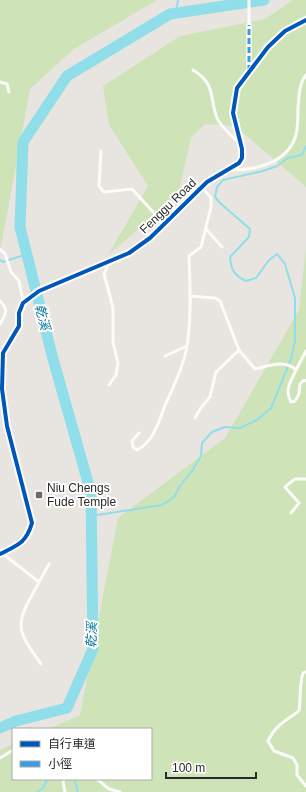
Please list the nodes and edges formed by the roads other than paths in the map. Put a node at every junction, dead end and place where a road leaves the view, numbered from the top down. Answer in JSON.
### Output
{"nodes":[{"id":1,"x":249,"y":0,"type":"edge"},
{"id":2,"x":306,"y":20,"type":"edge"},
{"id":3,"x":249,"y":25,"type":"joint"},
{"id":4,"x":193,"y":70,"type":"dead end"},
{"id":5,"x":248,"y":73,"type":"junction"},
{"id":6,"x":306,"y":75,"type":"edge"},
{"id":7,"x":0,"y":82,"type":"edge"},
{"id":8,"x":9,"y":92,"type":"dead end"},
{"id":9,"x":241,"y":144,"type":"junction"},
{"id":10,"x":101,"y":151,"type":"dead end"},
{"id":11,"x":227,"y":170,"type":"junction"},
{"id":12,"x":202,"y":187,"type":"junction"},
{"id":13,"x":164,"y":224,"type":"junction"},
{"id":14,"x":206,"y":230,"type":"junction"},
{"id":15,"x":222,"y":247,"type":"dead end"},
{"id":16,"x":0,"y":249,"type":"edge"},
{"id":17,"x":106,"y":263,"type":"junction"},
{"id":18,"x":190,"y":296,"type":"junction"},
{"id":19,"x":0,"y":300,"type":"edge"},
{"id":20,"x":23,"y":303,"type":"junction"},
{"id":21,"x":0,"y":324,"type":"edge"},
{"id":22,"x":187,"y":346,"type":"junction"},
{"id":23,"x":239,"y":350,"type":"junction"},
{"id":24,"x":306,"y":351,"type":"edge"},
{"id":25,"x":165,"y":356,"type":"dead end"},
{"id":26,"x":1,"y":359,"type":"edge"},
{"id":27,"x":296,"y":370,"type":"junction"},
{"id":28,"x":306,"y":381,"type":"edge"},
{"id":29,"x":109,"y":385,"type":"dead end"},
{"id":30,"x":0,"y":417,"type":"edge"},
{"id":31,"x":195,"y":418,"type":"dead end"},
{"id":32,"x":7,"y":426,"type":"junction"},
{"id":33,"x":139,"y":433,"type":"dead end"},
{"id":34,"x":306,"y":479,"type":"edge"},
{"id":35,"x":290,"y":513,"type":"dead end"},
{"id":36,"x":1,"y":554,"type":"edge"},
{"id":37,"x":49,"y":564,"type":"dead end"},
{"id":38,"x":38,"y":582,"type":"junction"},
{"id":39,"x":41,"y":664,"type":"dead end"},
{"id":40,"x":306,"y":672,"type":"edge"},
{"id":41,"x":12,"y":751,"type":"edge"},
{"id":42,"x":0,"y":758,"type":"edge"},
{"id":43,"x":64,"y":780,"type":"edge"},
{"id":44,"x":98,"y":780,"type":"edge"},
{"id":45,"x":306,"y":786,"type":"edge"},
{"id":46,"x":65,"y":792,"type":"edge"},
{"id":47,"x":120,"y":792,"type":"edge"}],
"edges":[{"from":1,"to":3,"type":"lane"},
{"from":2,"to":5,"type":"street","name":"Fenggu Road"},
{"from":3,"to":5,"type":"street"},
{"from":4,"to":9,"type":"lane"},
{"from":5,"to":9,"type":"street","name":"Fenggu Road"},
{"from":6,"to":11,"type":"lane"},
{"from":7,"to":8,"type":"lane"},
{"from":9,"to":11,"type":"street","name":"Fenggu Road"},
{"from":10,"to":13,"type":"lane"},
{"from":11,"to":12,"type":"street","name":"Fenggu Road"},
{"from":12,"to":13,"type":"street","name":"Fenggu Road"},
{"from":12,"to":14,"type":"lane"},
{"from":13,"to":17,"type":"street","name":"Fenggu Road"},
{"from":14,"to":15,"type":"lane"},
{"from":14,"to":18,"type":"lane"},
{"from":16,"to":20,"type":"lane"},
{"from":17,"to":20,"type":"street","name":"Fenggu Road"},
{"from":17,"to":29,"type":"lane"},
{"from":18,"to":22,"type":"lane"},
{"from":18,"to":23,"type":"lane"},
{"from":19,"to":21,"type":"lane"},
{"from":20,"to":26,"type":"street"},
{"from":22,"to":25,"type":"lane"},
{"from":22,"to":33,"type":"lane"},
{"from":23,"to":27,"type":"lane"},
{"from":23,"to":31,"type":"lane"},
{"from":24,"to":27,"type":"lane"},
{"from":26,"to":32,"type":"street"},
{"from":27,"to":28,"type":"lane"},
{"from":30,"to":32,"type":"lane"},
{"from":32,"to":36,"type":"street"},
{"from":34,"to":35,"type":"lane"},
{"from":36,"to":38,"type":"lane"},
{"from":37,"to":38,"type":"lane"},
{"from":38,"to":39,"type":"lane"},
{"from":40,"to":45,"type":"lane"},
{"from":41,"to":42,"type":"lane"},
{"from":43,"to":46,"type":"lane"},
{"from":44,"to":47,"type":"lane"}]}
